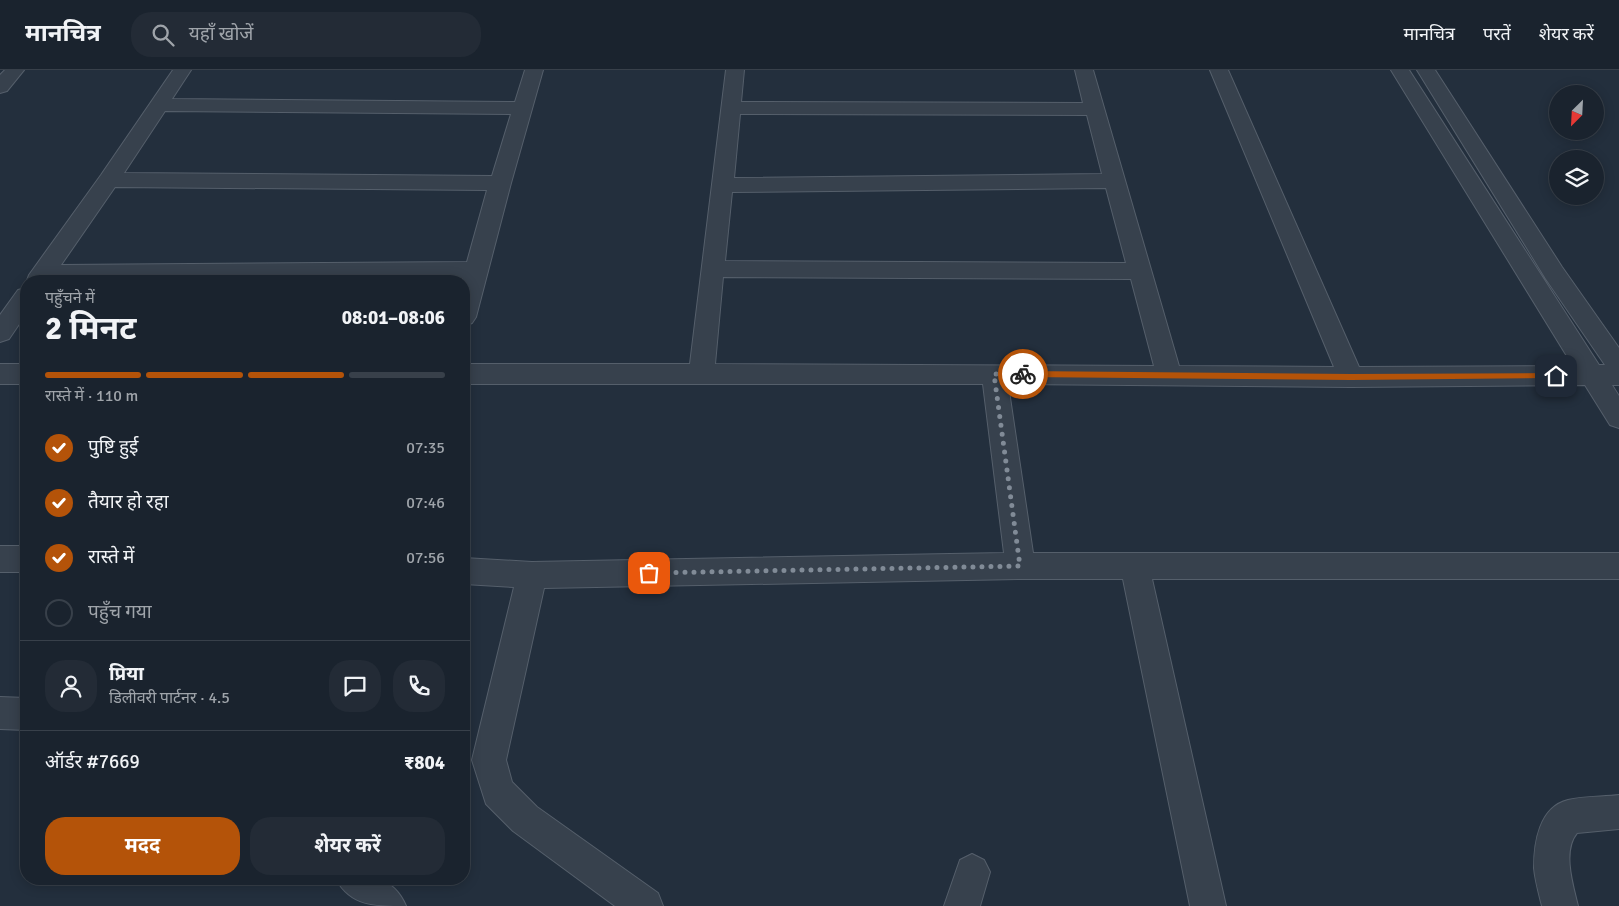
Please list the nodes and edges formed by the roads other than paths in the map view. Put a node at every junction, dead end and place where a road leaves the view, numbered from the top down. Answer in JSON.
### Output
{"nodes":[{"id":1,"x":15,"y":70,"type":"edge"},
{"id":2,"x":182,"y":70,"type":"edge"},
{"id":3,"x":534,"y":70,"type":"edge"},
{"id":4,"x":735,"y":70,"type":"edge"},
{"id":5,"x":1084,"y":70,"type":"edge"},
{"id":6,"x":1219,"y":70,"type":"edge"},
{"id":7,"x":1400,"y":70,"type":"edge"},
{"id":8,"x":1426,"y":70,"type":"edge"},
{"id":9,"x":0,"y":87,"type":"edge"},
{"id":10,"x":158,"y":105,"type":"junction"},
{"id":11,"x":523,"y":108,"type":"junction"},
{"id":12,"x":730,"y":108,"type":"junction"},
{"id":13,"x":1095,"y":109,"type":"junction"},
{"id":14,"x":109,"y":180,"type":"junction"},
{"id":15,"x":1115,"y":181,"type":"junction"},
{"id":16,"x":500,"y":183,"type":"junction"},
{"id":17,"x":722,"y":185,"type":"junction"},
{"id":18,"x":713,"y":269,"type":"junction"},
{"id":19,"x":477,"y":270,"type":"junction"},
{"id":20,"x":1140,"y":271,"type":"junction"},
{"id":21,"x":41,"y":275,"type":"edge"},
{"id":22,"x":165,"y":275,"type":"edge"},
{"id":23,"x":470,"y":295,"type":"edge"},
{"id":24,"x":20,"y":305,"type":"edge"},
{"id":25,"x":0,"y":333,"type":"edge"},
{"id":26,"x":1619,"y":367,"type":"edge"},
{"id":27,"x":0,"y":374,"type":"edge"},
{"id":28,"x":20,"y":374,"type":"edge"},
{"id":29,"x":470,"y":374,"type":"edge"},
{"id":30,"x":701,"y":374,"type":"junction"},
{"id":31,"x":994,"y":374,"type":"junction"},
{"id":32,"x":1170,"y":375,"type":"junction"},
{"id":33,"x":1593,"y":375,"type":"junction"},
{"id":34,"x":1619,"y":375,"type":"edge"},
{"id":35,"x":1351,"y":377,"type":"junction"},
{"id":36,"x":1619,"y":418,"type":"edge"},
{"id":37,"x":0,"y":559,"type":"edge"},
{"id":38,"x":20,"y":559,"type":"edge"},
{"id":39,"x":1020,"y":566,"type":"junction"},
{"id":40,"x":1135,"y":566,"type":"junction"},
{"id":41,"x":1619,"y":566,"type":"edge"},
{"id":42,"x":470,"y":571,"type":"edge"},
{"id":43,"x":532,"y":575,"type":"junction"},
{"id":44,"x":0,"y":714,"type":"edge"},
{"id":45,"x":20,"y":714,"type":"edge"},
{"id":46,"x":1619,"y":812,"type":"edge"},
{"id":47,"x":972,"y":872,"type":"dead end"},
{"id":48,"x":362,"y":885,"type":"edge"},
{"id":49,"x":388,"y":906,"type":"edge"},
{"id":50,"x":645,"y":906,"type":"edge"},
{"id":51,"x":962,"y":906,"type":"edge"},
{"id":52,"x":1208,"y":906,"type":"edge"},
{"id":53,"x":1560,"y":906,"type":"edge"}],
"edges":[{"from":1,"to":9,"type":"street"},
{"from":2,"to":10,"type":"street"},
{"from":3,"to":11,"type":"street"},
{"from":4,"to":12,"type":"street"},
{"from":5,"to":13,"type":"street"},
{"from":6,"to":35,"type":"street"},
{"from":7,"to":33,"type":"street"},
{"from":8,"to":26,"type":"street"},
{"from":10,"to":11,"type":"street"},
{"from":10,"to":14,"type":"street"},
{"from":11,"to":16,"type":"street"},
{"from":12,"to":13,"type":"street"},
{"from":12,"to":17,"type":"street"},
{"from":13,"to":15,"type":"street"},
{"from":14,"to":16,"type":"street"},
{"from":14,"to":21,"type":"street"},
{"from":15,"to":17,"type":"street"},
{"from":15,"to":20,"type":"street"},
{"from":16,"to":19,"type":"street"},
{"from":17,"to":18,"type":"street"},
{"from":18,"to":20,"type":"street"},
{"from":18,"to":30,"type":"street"},
{"from":19,"to":22,"type":"street"},
{"from":19,"to":23,"type":"street"},
{"from":20,"to":32,"type":"street"},
{"from":24,"to":25,"type":"street"},
{"from":27,"to":28,"type":"street"},
{"from":29,"to":30,"type":"street"},
{"from":30,"to":31,"type":"street"},
{"from":31,"to":32,"type":"street"},
{"from":31,"to":39,"type":"street"},
{"from":32,"to":35,"type":"street"},
{"from":33,"to":34,"type":"street"},
{"from":33,"to":35,"type":"street"},
{"from":33,"to":36,"type":"street"},
{"from":37,"to":38,"type":"street"},
{"from":39,"to":40,"type":"street"},
{"from":39,"to":43,"type":"street"},
{"from":40,"to":41,"type":"street"},
{"from":40,"to":52,"type":"street"},
{"from":42,"to":43,"type":"street"},
{"from":43,"to":50,"type":"street"},
{"from":44,"to":45,"type":"street"},
{"from":46,"to":53,"type":"street"},
{"from":47,"to":51,"type":"street"},
{"from":48,"to":49,"type":"street"}]}
